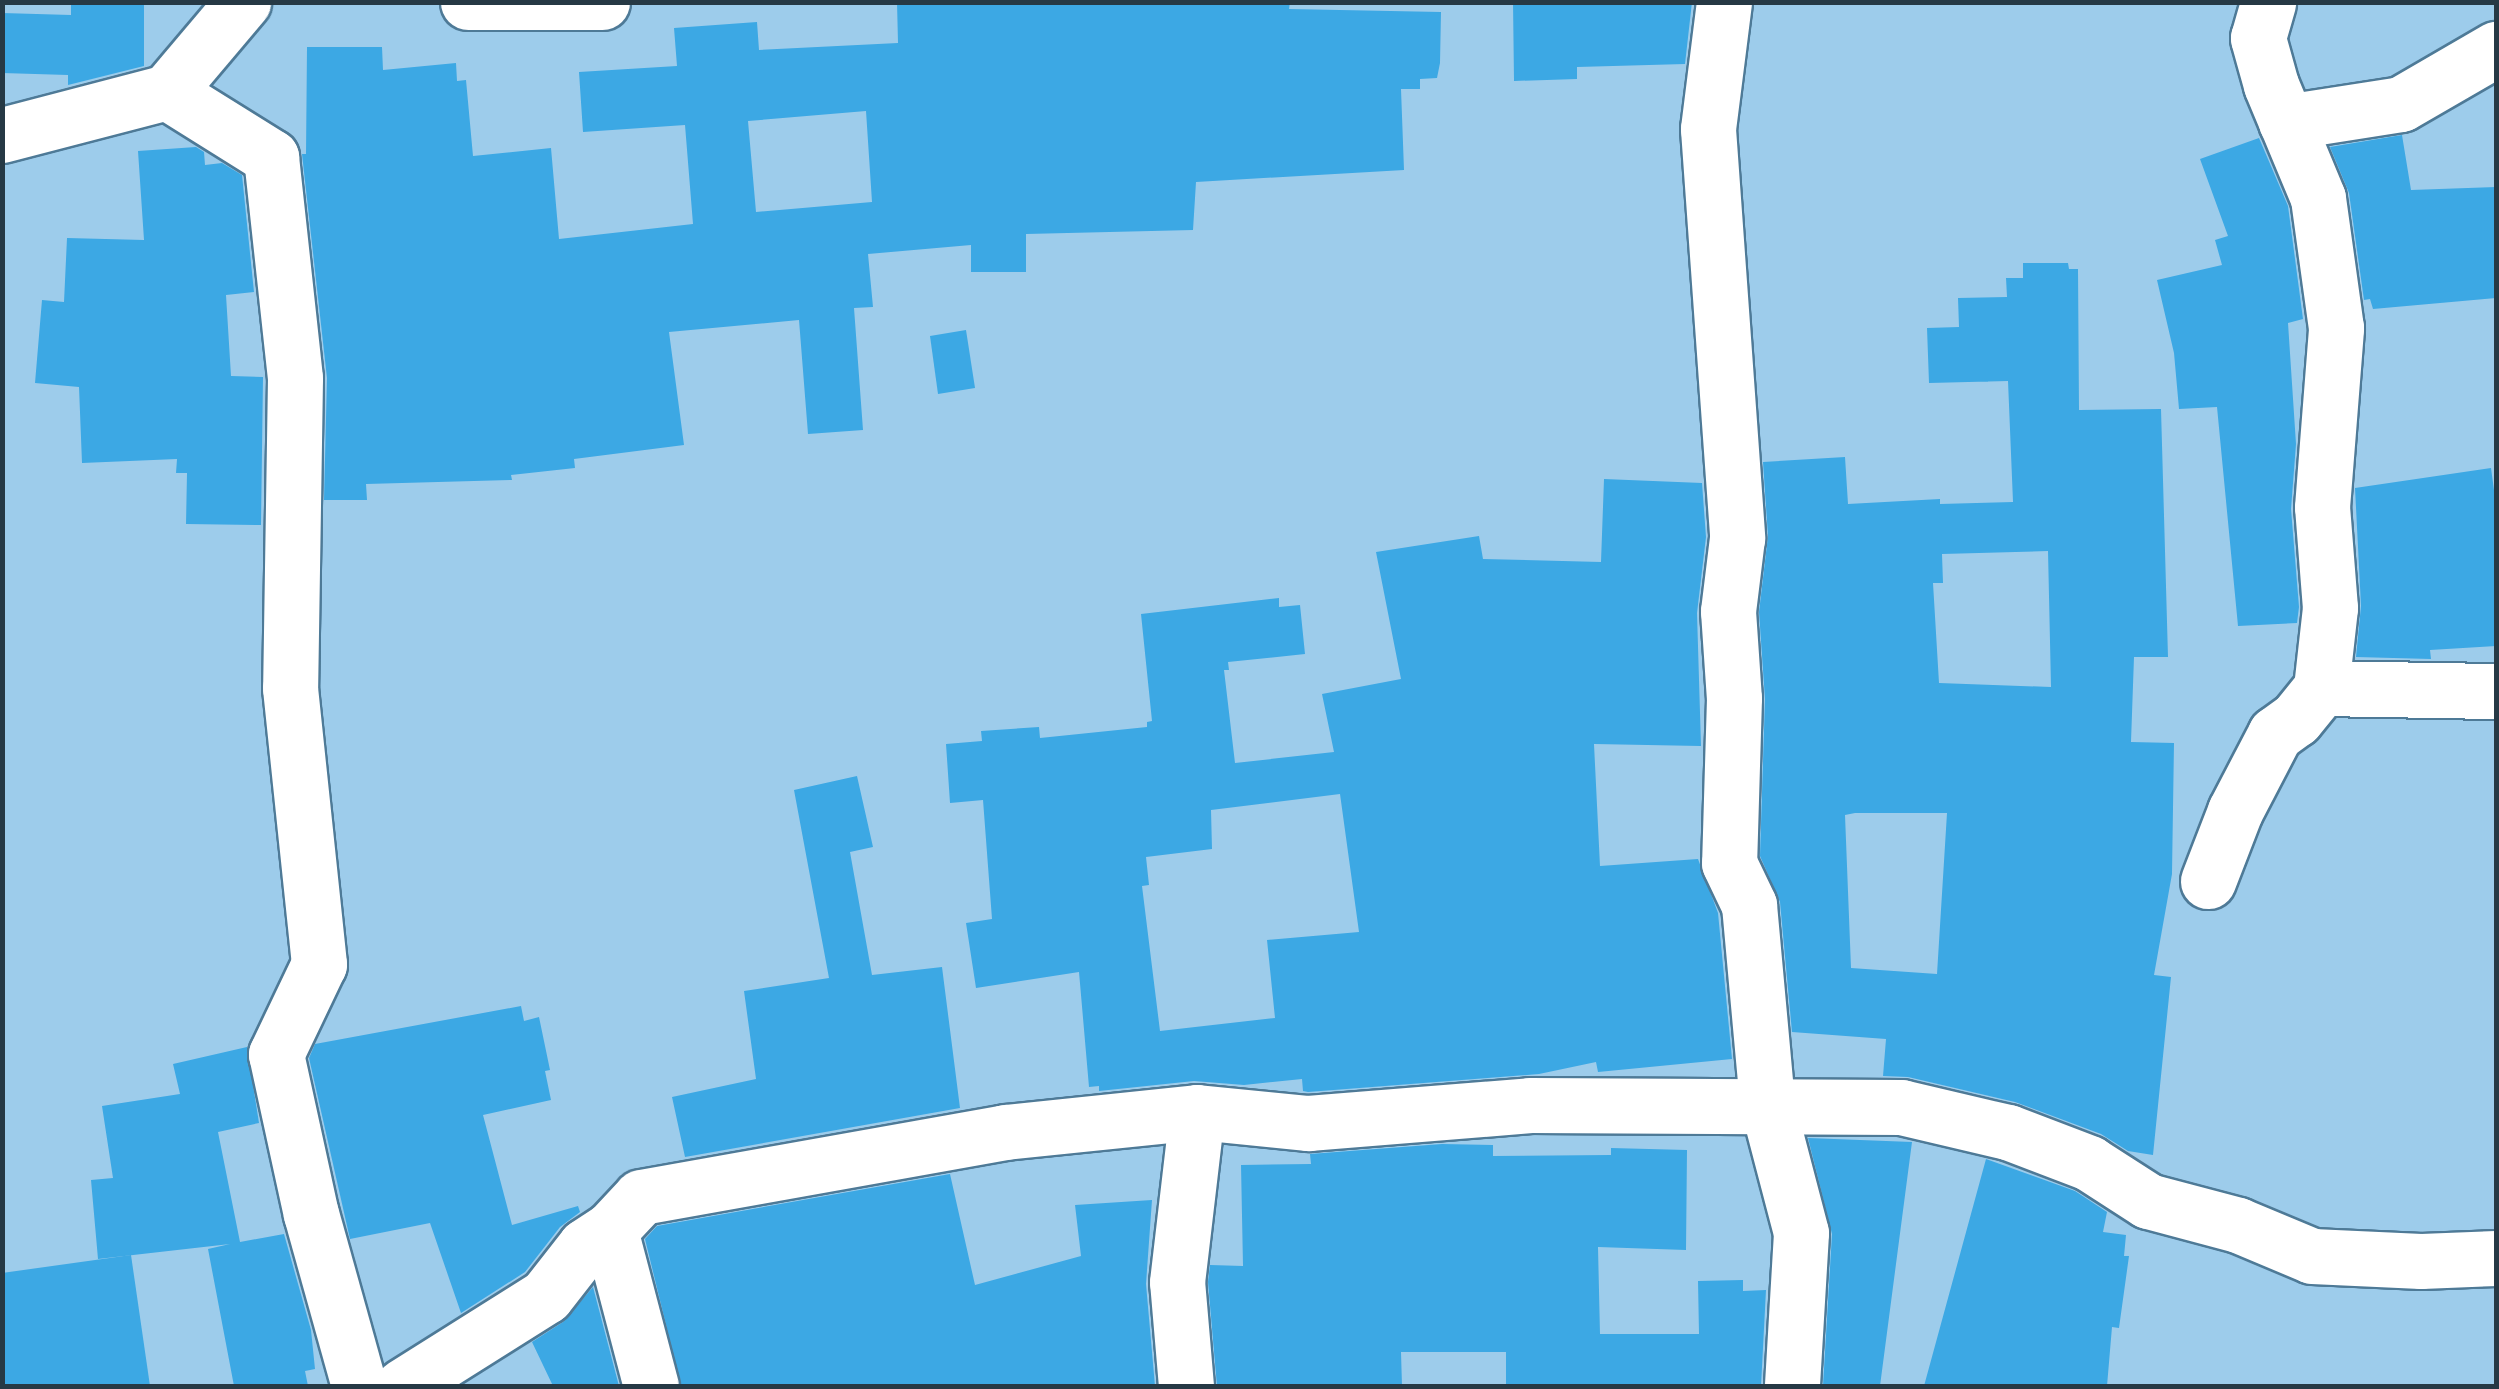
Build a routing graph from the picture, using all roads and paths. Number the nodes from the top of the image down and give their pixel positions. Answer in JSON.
{"nodes":[{"id":1,"x":243,"y":2,"type":"edge"},
{"id":2,"x":468,"y":2,"type":"edge"},
{"id":3,"x":602,"y":2,"type":"edge"},
{"id":4,"x":1724,"y":2,"type":"edge"},
{"id":5,"x":2268,"y":2,"type":"edge"},
{"id":6,"x":2496,"y":49,"type":"edge"},
{"id":7,"x":167,"y":92,"type":"junction"},
{"id":8,"x":2286,"y":122,"type":"junction"},
{"id":9,"x":2,"y":135,"type":"edge"},
{"id":10,"x":2321,"y":688,"type":"junction"},
{"id":11,"x":2496,"y":691,"type":"edge"},
{"id":12,"x":2208,"y":881,"type":"dead end"},
{"id":13,"x":1767,"y":1103,"type":"junction"},
{"id":14,"x":1198,"y":1112,"type":"junction"},
{"id":15,"x":610,"y":1230,"type":"junction"},
{"id":16,"x":2496,"y":1258,"type":"edge"},
{"id":17,"x":358,"y":1386,"type":"edge"},
{"id":18,"x":403,"y":1386,"type":"edge"},
{"id":19,"x":651,"y":1386,"type":"edge"},
{"id":20,"x":1186,"y":1386,"type":"edge"},
{"id":21,"x":1792,"y":1386,"type":"edge"}],
"edges":[{"from":1,"to":7,"type":"street"},
{"from":2,"to":3,"type":"street"},
{"from":4,"to":13,"type":"street"},
{"from":5,"to":8,"type":"street"},
{"from":6,"to":8,"type":"street"},
{"from":7,"to":9,"type":"street"},
{"from":7,"to":17,"type":"street"},
{"from":8,"to":10,"type":"street"},
{"from":10,"to":11,"type":"street"},
{"from":10,"to":12,"type":"street"},
{"from":13,"to":14,"type":"street"},
{"from":13,"to":16,"type":"street"},
{"from":13,"to":21,"type":"street"},
{"from":14,"to":15,"type":"street"},
{"from":14,"to":20,"type":"street"},
{"from":15,"to":18,"type":"street"},
{"from":15,"to":19,"type":"street"}]}
